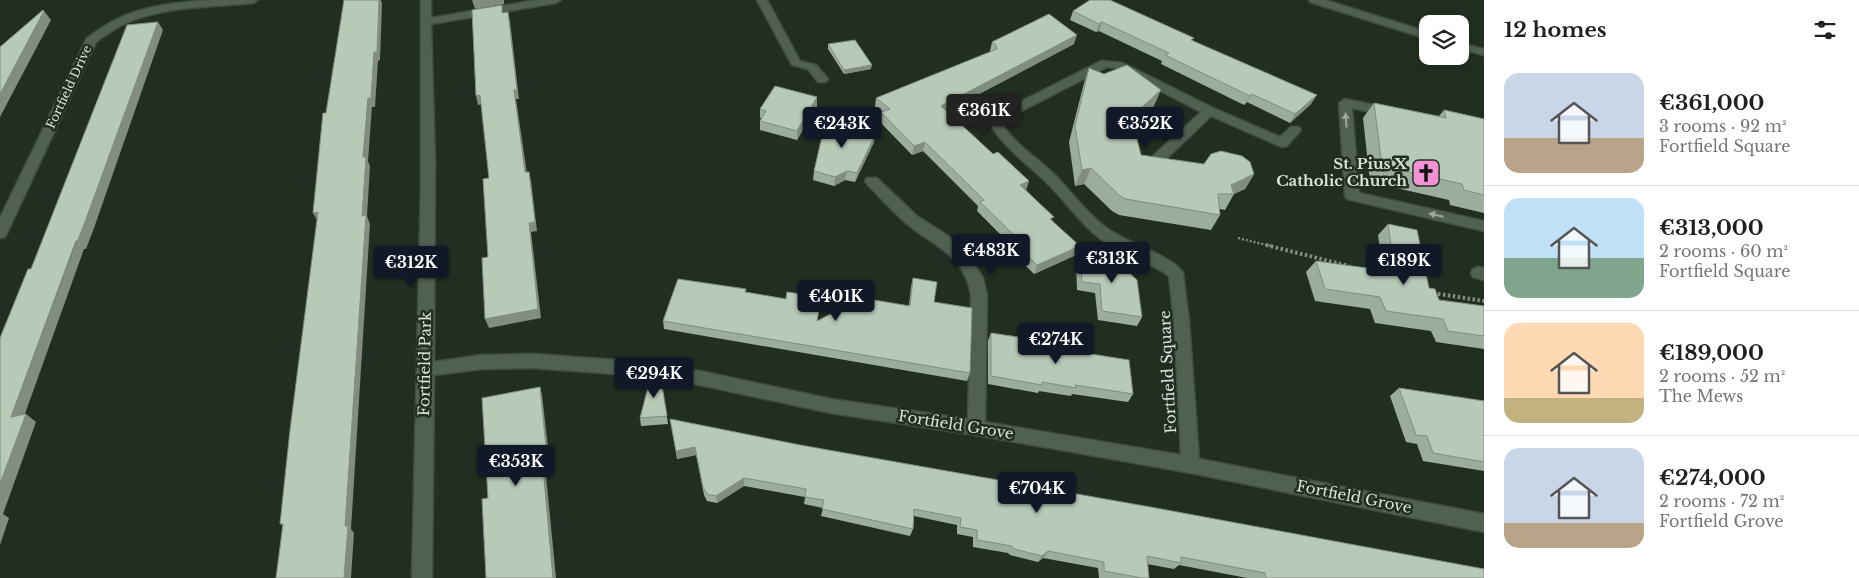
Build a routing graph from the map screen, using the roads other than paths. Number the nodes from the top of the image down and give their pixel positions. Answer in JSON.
{"nodes":[{"id":1,"x":253,"y":0,"type":"edge"},
{"id":2,"x":426,"y":0,"type":"edge"},
{"id":3,"x":556,"y":0,"type":"edge"},
{"id":4,"x":762,"y":0,"type":"edge"},
{"id":5,"x":1320,"y":1,"type":"edge"},
{"id":6,"x":425,"y":22,"type":"junction"},
{"id":7,"x":1419,"y":33,"type":"edge"},
{"id":8,"x":1469,"y":48,"type":"edge"},
{"id":9,"x":1484,"y":52,"type":"edge"},
{"id":10,"x":822,"y":79,"type":"dead end"},
{"id":11,"x":1209,"y":111,"type":"junction"},
{"id":12,"x":1399,"y":114,"type":"edge"},
{"id":13,"x":1295,"y":130,"type":"dead end"},
{"id":14,"x":1159,"y":158,"type":"edge"},
{"id":15,"x":872,"y":181,"type":"dead end"},
{"id":16,"x":1484,"y":226,"type":"edge"},
{"id":17,"x":0,"y":233,"type":"edge"},
{"id":18,"x":425,"y":370,"type":"junction"},
{"id":19,"x":976,"y":428,"type":"junction"},
{"id":20,"x":1191,"y":465,"type":"junction"},
{"id":21,"x":1484,"y":522,"type":"edge"},
{"id":22,"x":422,"y":578,"type":"edge"}],
"edges":[{"from":1,"to":17,"type":"street","name":"Fortfield Drive"},
{"from":2,"to":6,"type":"street","name":"Fortfield Park"},
{"from":3,"to":6,"type":"street"},
{"from":4,"to":10,"type":"street"},
{"from":5,"to":7,"type":"street"},
{"from":6,"to":18,"type":"street","name":"Fortfield Park"},
{"from":8,"to":9,"type":"street"},
{"from":11,"to":13,"type":"street","name":"Fortfield Square"},
{"from":11,"to":14,"type":"street"},
{"from":11,"to":20,"type":"street","name":"Fortfield Square"},
{"from":16,"to":12,"type":"street","one_way":true},
{"from":15,"to":19,"type":"street"},
{"from":18,"to":19,"type":"street","name":"Fortfield Grove"},
{"from":18,"to":22,"type":"street","name":"Fortfield Park"},
{"from":19,"to":20,"type":"street","name":"Fortfield Grove"},
{"from":20,"to":21,"type":"street","name":"Fortfield Grove"}]}
